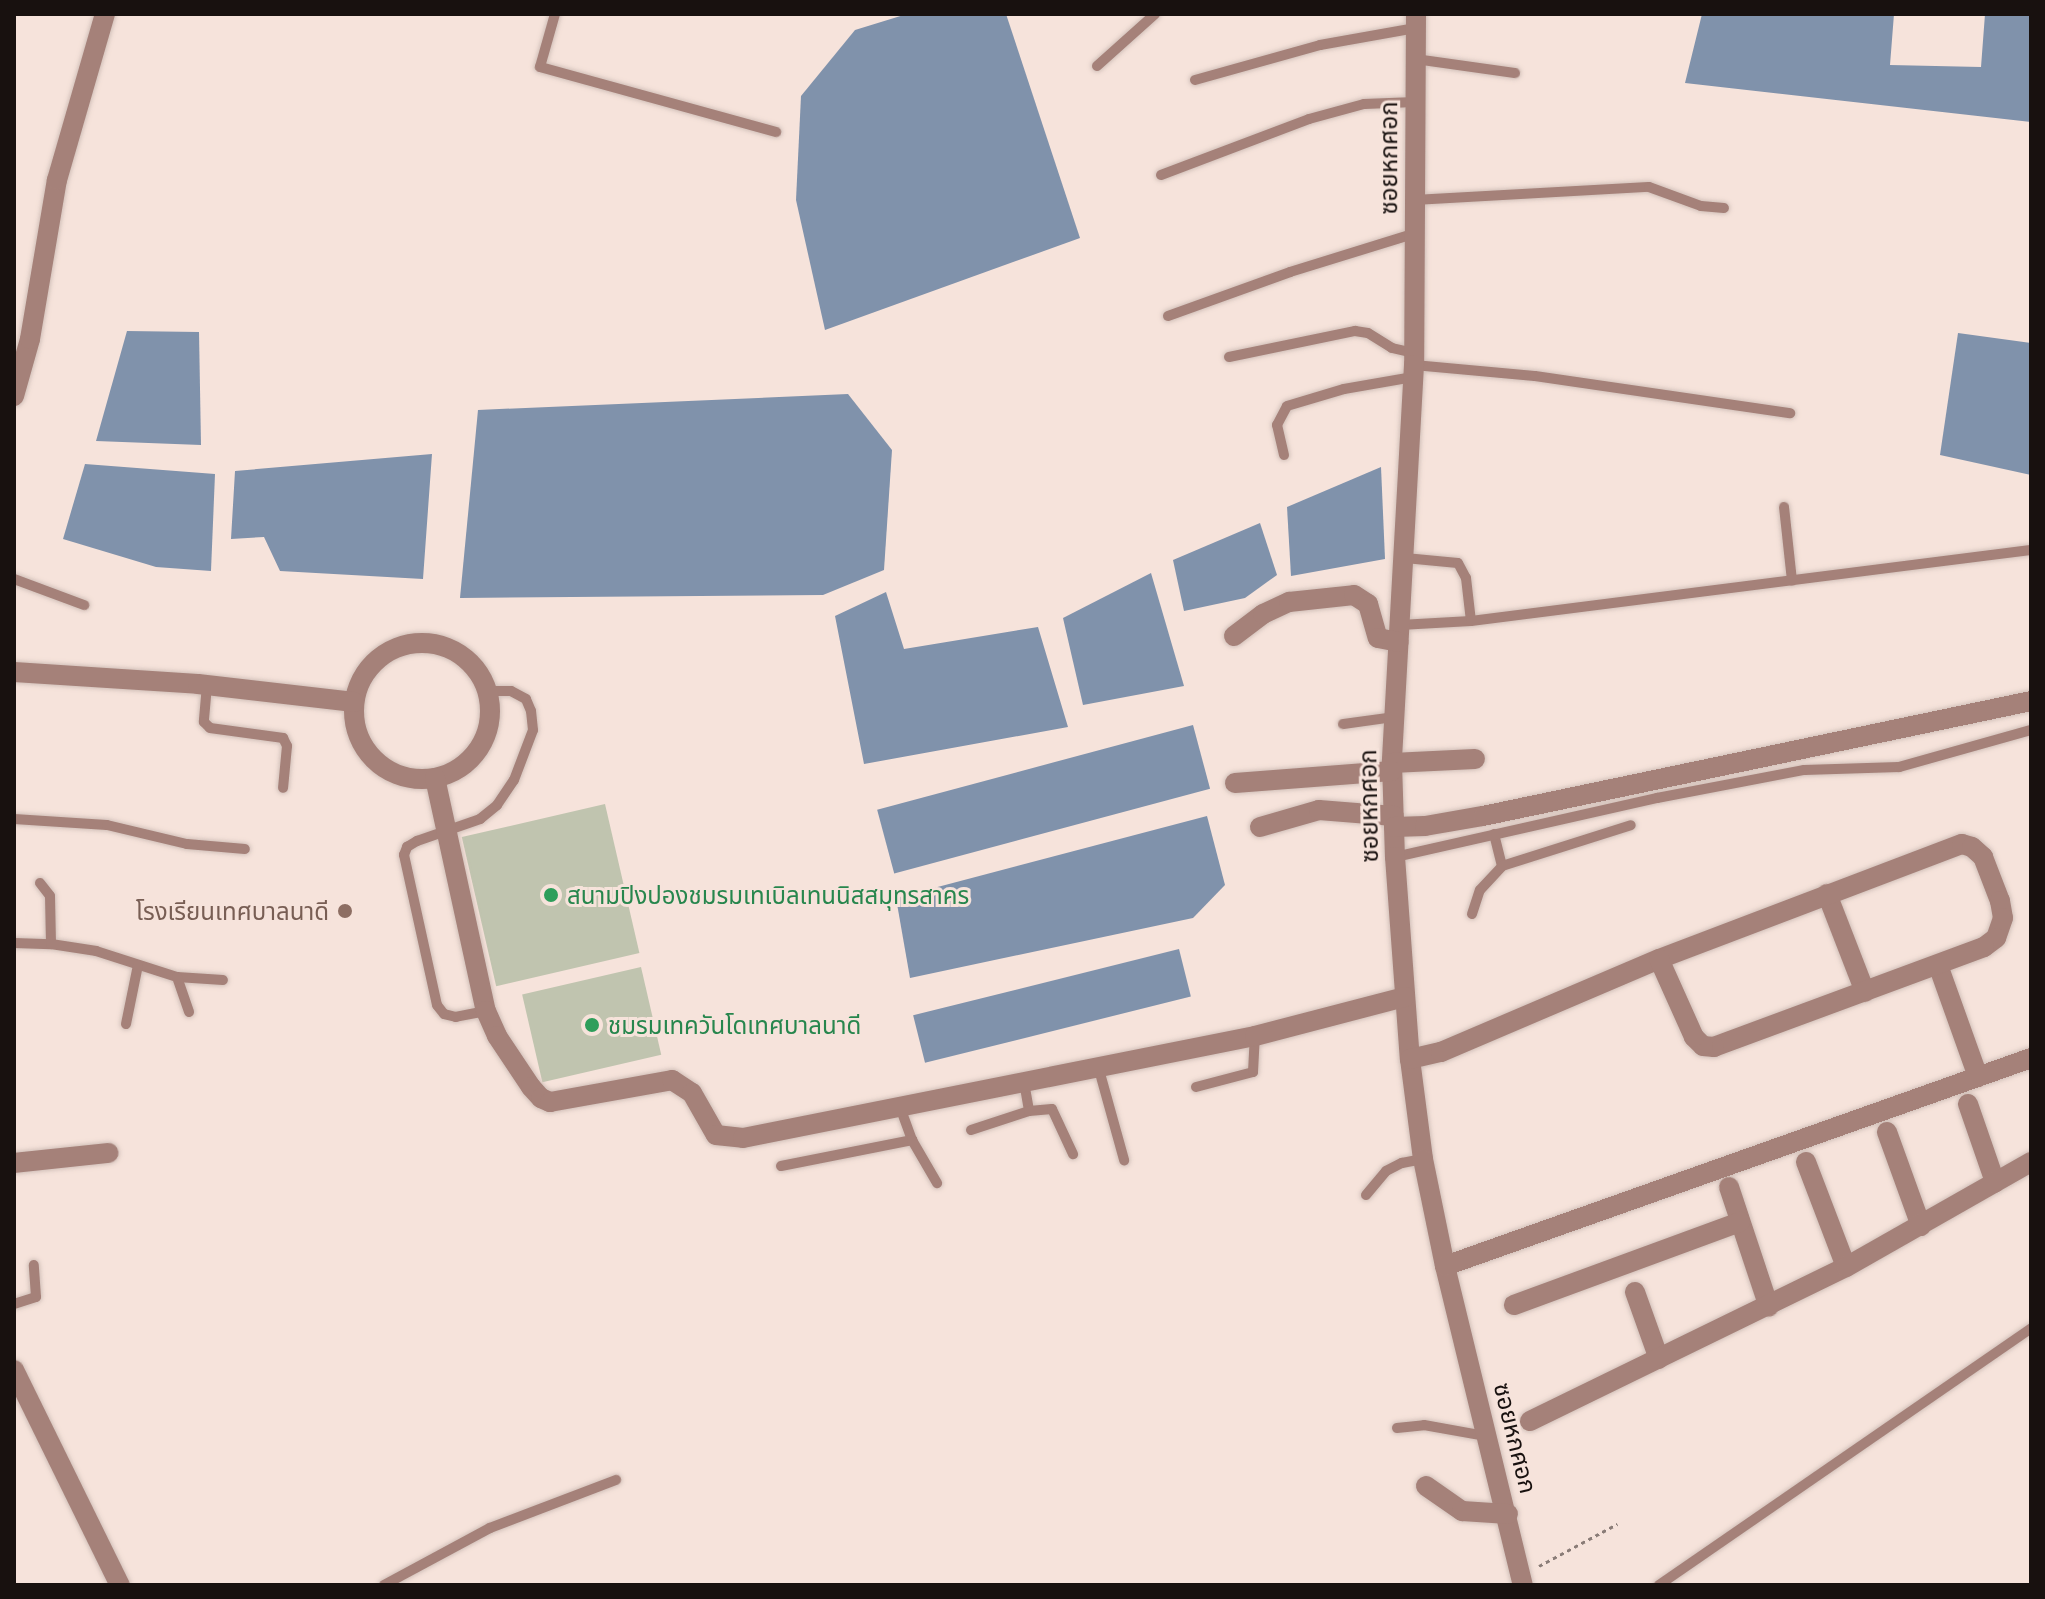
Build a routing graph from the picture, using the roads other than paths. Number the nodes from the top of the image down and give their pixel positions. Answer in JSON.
{"nodes":[{"id":1,"x":105,"y":14,"type":"edge"},
{"id":2,"x":555,"y":14,"type":"edge"},
{"id":3,"x":1155,"y":14,"type":"edge"},
{"id":4,"x":1416,"y":21,"type":"edge"},
{"id":5,"x":1415,"y":59,"type":"junction"},
{"id":6,"x":1097,"y":66,"type":"dead end"},
{"id":7,"x":1515,"y":73,"type":"dead end"},
{"id":8,"x":1195,"y":80,"type":"dead end"},
{"id":9,"x":1415,"y":102,"type":"junction"},
{"id":10,"x":776,"y":132,"type":"dead end"},
{"id":11,"x":1161,"y":175,"type":"dead end"},
{"id":12,"x":1414,"y":200,"type":"junction"},
{"id":13,"x":1724,"y":208,"type":"dead end"},
{"id":14,"x":1413,"y":234,"type":"junction"},
{"id":15,"x":1168,"y":316,"type":"dead end"},
{"id":16,"x":22,"y":336,"type":"edge"},
{"id":17,"x":1229,"y":357,"type":"dead end"},
{"id":18,"x":1416,"y":365,"type":"junction"},
{"id":19,"x":14,"y":396,"type":"edge"},
{"id":20,"x":1790,"y":413,"type":"dead end"},
{"id":21,"x":1284,"y":455,"type":"dead end"},
{"id":22,"x":1784,"y":507,"type":"dead end"},
{"id":23,"x":2031,"y":550,"type":"edge"},
{"id":24,"x":1411,"y":558,"type":"junction"},
{"id":25,"x":14,"y":579,"type":"edge"},
{"id":26,"x":1792,"y":581,"type":"junction"},
{"id":27,"x":84,"y":605,"type":"dead end"},
{"id":28,"x":1471,"y":621,"type":"junction"},
{"id":29,"x":1404,"y":630,"type":"junction"},
{"id":30,"x":1234,"y":636,"type":"dead end"},
{"id":31,"x":14,"y":672,"type":"edge"},
{"id":32,"x":207,"y":685,"type":"junction"},
{"id":33,"x":487,"y":691,"type":"junction"},
{"id":34,"x":2031,"y":701,"type":"edge"},
{"id":35,"x":354,"y":702,"type":"junction"},
{"id":36,"x":1394,"y":717,"type":"junction"},
{"id":37,"x":1343,"y":724,"type":"dead end"},
{"id":38,"x":2031,"y":730,"type":"edge"},
{"id":39,"x":1475,"y":759,"type":"dead end"},
{"id":40,"x":1396,"y":766,"type":"junction"},
{"id":41,"x":435,"y":778,"type":"junction"},
{"id":42,"x":1235,"y":783,"type":"dead end"},
{"id":43,"x":283,"y":788,"type":"dead end"},
{"id":44,"x":14,"y":819,"type":"edge"},
{"id":45,"x":1405,"y":824,"type":"junction"},
{"id":46,"x":1631,"y":825,"type":"dead end"},
{"id":47,"x":1260,"y":827,"type":"dead end"},
{"id":48,"x":445,"y":832,"type":"junction"},
{"id":49,"x":1494,"y":834,"type":"junction"},
{"id":50,"x":245,"y":849,"type":"dead end"},
{"id":51,"x":1401,"y":856,"type":"junction"},
{"id":52,"x":1502,"y":866,"type":"junction"},
{"id":53,"x":40,"y":883,"type":"dead end"},
{"id":54,"x":1827,"y":894,"type":"junction"},
{"id":55,"x":1472,"y":914,"type":"dead end"},
{"id":56,"x":14,"y":943,"type":"edge"},
{"id":57,"x":51,"y":944,"type":"junction"},
{"id":58,"x":1659,"y":959,"type":"junction"},
{"id":59,"x":138,"y":965,"type":"junction"},
{"id":60,"x":1938,"y":965,"type":"junction"},
{"id":61,"x":177,"y":977,"type":"junction"},
{"id":62,"x":223,"y":980,"type":"dead end"},
{"id":63,"x":1865,"y":992,"type":"junction"},
{"id":64,"x":1405,"y":997,"type":"junction"},
{"id":65,"x":486,"y":1011,"type":"junction"},
{"id":66,"x":189,"y":1012,"type":"dead end"},
{"id":67,"x":126,"y":1024,"type":"dead end"},
{"id":68,"x":1255,"y":1036,"type":"junction"},
{"id":69,"x":1425,"y":1055,"type":"junction"},
{"id":70,"x":2031,"y":1058,"type":"edge"},
{"id":71,"x":1098,"y":1066,"type":"junction"},
{"id":72,"x":1978,"y":1077,"type":"junction"},
{"id":73,"x":1024,"y":1080,"type":"junction"},
{"id":74,"x":1196,"y":1087,"type":"dead end"},
{"id":75,"x":1968,"y":1104,"type":"dead end"},
{"id":76,"x":900,"y":1107,"type":"junction"},
{"id":77,"x":1029,"y":1111,"type":"junction"},
{"id":78,"x":971,"y":1130,"type":"dead end"},
{"id":79,"x":1887,"y":1132,"type":"dead end"},
{"id":80,"x":912,"y":1140,"type":"junction"},
{"id":81,"x":108,"y":1153,"type":"dead end"},
{"id":82,"x":1073,"y":1154,"type":"dead end"},
{"id":83,"x":1423,"y":1159,"type":"junction"},
{"id":84,"x":1124,"y":1160,"type":"dead end"},
{"id":85,"x":1806,"y":1162,"type":"dead end"},
{"id":86,"x":2031,"y":1162,"type":"edge"},
{"id":87,"x":14,"y":1163,"type":"edge"},
{"id":88,"x":781,"y":1166,"type":"dead end"},
{"id":89,"x":1995,"y":1182,"type":"junction"},
{"id":90,"x":937,"y":1183,"type":"dead end"},
{"id":91,"x":1729,"y":1187,"type":"dead end"},
{"id":92,"x":1366,"y":1195,"type":"dead end"},
{"id":93,"x":1740,"y":1222,"type":"junction"},
{"id":94,"x":1921,"y":1226,"type":"junction"},
{"id":95,"x":1460,"y":1261,"type":"junction"},
{"id":96,"x":34,"y":1265,"type":"dead end"},
{"id":97,"x":1846,"y":1267,"type":"junction"},
{"id":98,"x":1635,"y":1292,"type":"dead end"},
{"id":99,"x":14,"y":1304,"type":"edge"},
{"id":100,"x":1514,"y":1305,"type":"dead end"},
{"id":101,"x":1769,"y":1307,"type":"junction"},
{"id":102,"x":2031,"y":1328,"type":"edge"},
{"id":103,"x":1659,"y":1359,"type":"junction"},
{"id":104,"x":14,"y":1370,"type":"edge"},
{"id":105,"x":1530,"y":1421,"type":"dead end"},
{"id":106,"x":1397,"y":1428,"type":"dead end"},
{"id":107,"x":1489,"y":1436,"type":"junction"},
{"id":108,"x":616,"y":1480,"type":"dead end"},
{"id":109,"x":1426,"y":1486,"type":"dead end"},
{"id":110,"x":1508,"y":1514,"type":"junction"},
{"id":111,"x":1522,"y":1579,"type":"edge"},
{"id":112,"x":114,"y":1582,"type":"edge"},
{"id":113,"x":384,"y":1585,"type":"edge"},
{"id":114,"x":1659,"y":1585,"type":"edge"}],
"edges":[{"from":1,"to":16,"type":"street"},
{"from":2,"to":10,"type":"lane"},
{"from":3,"to":6,"type":"lane"},
{"from":4,"to":5,"type":"street","name":"ซอยหกศอก"},
{"from":4,"to":8,"type":"lane"},
{"from":5,"to":7,"type":"lane"},
{"from":5,"to":9,"type":"street","name":"ซอยหกศอก"},
{"from":9,"to":11,"type":"lane"},
{"from":9,"to":12,"type":"street","name":"ซอยหกศอก"},
{"from":12,"to":13,"type":"lane"},
{"from":12,"to":14,"type":"street","name":"ซอยหกศอก"},
{"from":14,"to":15,"type":"lane"},
{"from":14,"to":18,"type":"street","name":"ซอยหกศอก"},
{"from":16,"to":19,"type":"street"},
{"from":17,"to":18,"type":"lane"},
{"from":18,"to":20,"type":"lane"},
{"from":18,"to":21,"type":"lane"},
{"from":18,"to":24,"type":"street","name":"ซอยหกศอก"},
{"from":22,"to":26,"type":"lane"},
{"from":23,"to":26,"type":"lane"},
{"from":24,"to":28,"type":"lane"},
{"from":24,"to":29,"type":"street","name":"ซอยหกศอก"},
{"from":25,"to":27,"type":"lane"},
{"from":26,"to":28,"type":"lane"},
{"from":28,"to":29,"type":"lane"},
{"from":29,"to":30,"type":"street"},
{"from":29,"to":36,"type":"street","name":"ซอยหกศอก"},
{"from":31,"to":32,"type":"street"},
{"from":32,"to":35,"type":"street"},
{"from":32,"to":43,"type":"lane"},
{"from":33,"to":35,"type":"street"},
{"from":33,"to":41,"type":"street"},
{"from":33,"to":48,"type":"lane"},
{"from":34,"to":45,"type":"street"},
{"from":35,"to":41,"type":"street"},
{"from":36,"to":37,"type":"lane"},
{"from":36,"to":40,"type":"street","name":"ซอยหกศอก"},
{"from":38,"to":49,"type":"lane"},
{"from":39,"to":40,"type":"street"},
{"from":40,"to":42,"type":"street"},
{"from":40,"to":45,"type":"street","name":"ซอยหกศอก"},
{"from":41,"to":48,"type":"street"},
{"from":44,"to":50,"type":"lane"},
{"from":45,"to":47,"type":"street"},
{"from":45,"to":51,"type":"street","name":"ซอยหกศอก"},
{"from":46,"to":52,"type":"lane"},
{"from":48,"to":65,"type":"street"},
{"from":48,"to":65,"type":"lane"},
{"from":49,"to":51,"type":"lane"},
{"from":49,"to":52,"type":"lane"},
{"from":51,"to":64,"type":"street","name":"ซอยหกศอก"},
{"from":52,"to":55,"type":"lane"},
{"from":53,"to":57,"type":"lane"},
{"from":54,"to":58,"type":"street"},
{"from":54,"to":60,"type":"street"},
{"from":54,"to":63,"type":"street"},
{"from":56,"to":57,"type":"lane"},
{"from":57,"to":59,"type":"lane"},
{"from":58,"to":63,"type":"street"},
{"from":58,"to":69,"type":"street"},
{"from":59,"to":61,"type":"lane"},
{"from":59,"to":67,"type":"lane"},
{"from":60,"to":63,"type":"street"},
{"from":60,"to":72,"type":"street"},
{"from":61,"to":62,"type":"lane"},
{"from":61,"to":66,"type":"lane"},
{"from":64,"to":68,"type":"street"},
{"from":64,"to":69,"type":"street","name":"ซอยหกศอก"},
{"from":65,"to":76,"type":"street"},
{"from":68,"to":71,"type":"street"},
{"from":68,"to":74,"type":"lane"},
{"from":69,"to":83,"type":"street","name":"ซอยหกศอก"},
{"from":70,"to":72,"type":"street"},
{"from":71,"to":73,"type":"street"},
{"from":71,"to":84,"type":"lane"},
{"from":72,"to":95,"type":"street"},
{"from":73,"to":76,"type":"street"},
{"from":73,"to":77,"type":"lane"},
{"from":75,"to":89,"type":"street"},
{"from":76,"to":80,"type":"lane"},
{"from":77,"to":78,"type":"lane"},
{"from":77,"to":82,"type":"lane"},
{"from":79,"to":94,"type":"street"},
{"from":80,"to":88,"type":"lane"},
{"from":80,"to":90,"type":"lane"},
{"from":81,"to":87,"type":"street"},
{"from":83,"to":92,"type":"lane"},
{"from":83,"to":95,"type":"street","name":"ซอยหกศอก"},
{"from":85,"to":97,"type":"street"},
{"from":86,"to":89,"type":"street"},
{"from":89,"to":94,"type":"street"},
{"from":91,"to":93,"type":"street"},
{"from":93,"to":100,"type":"street"},
{"from":93,"to":101,"type":"street"},
{"from":94,"to":97,"type":"street"},
{"from":95,"to":107,"type":"street","name":"ซอยหกศอก"},
{"from":96,"to":99,"type":"lane"},
{"from":97,"to":101,"type":"street"},
{"from":98,"to":103,"type":"street"},
{"from":101,"to":103,"type":"street"},
{"from":102,"to":114,"type":"lane"},
{"from":103,"to":105,"type":"street"},
{"from":104,"to":112,"type":"street"},
{"from":106,"to":107,"type":"lane"},
{"from":107,"to":110,"type":"street","name":"ซอยหกศอก"},
{"from":108,"to":113,"type":"lane"},
{"from":109,"to":110,"type":"street"},
{"from":110,"to":111,"type":"street","name":"ซอยหกศอก"}]}
